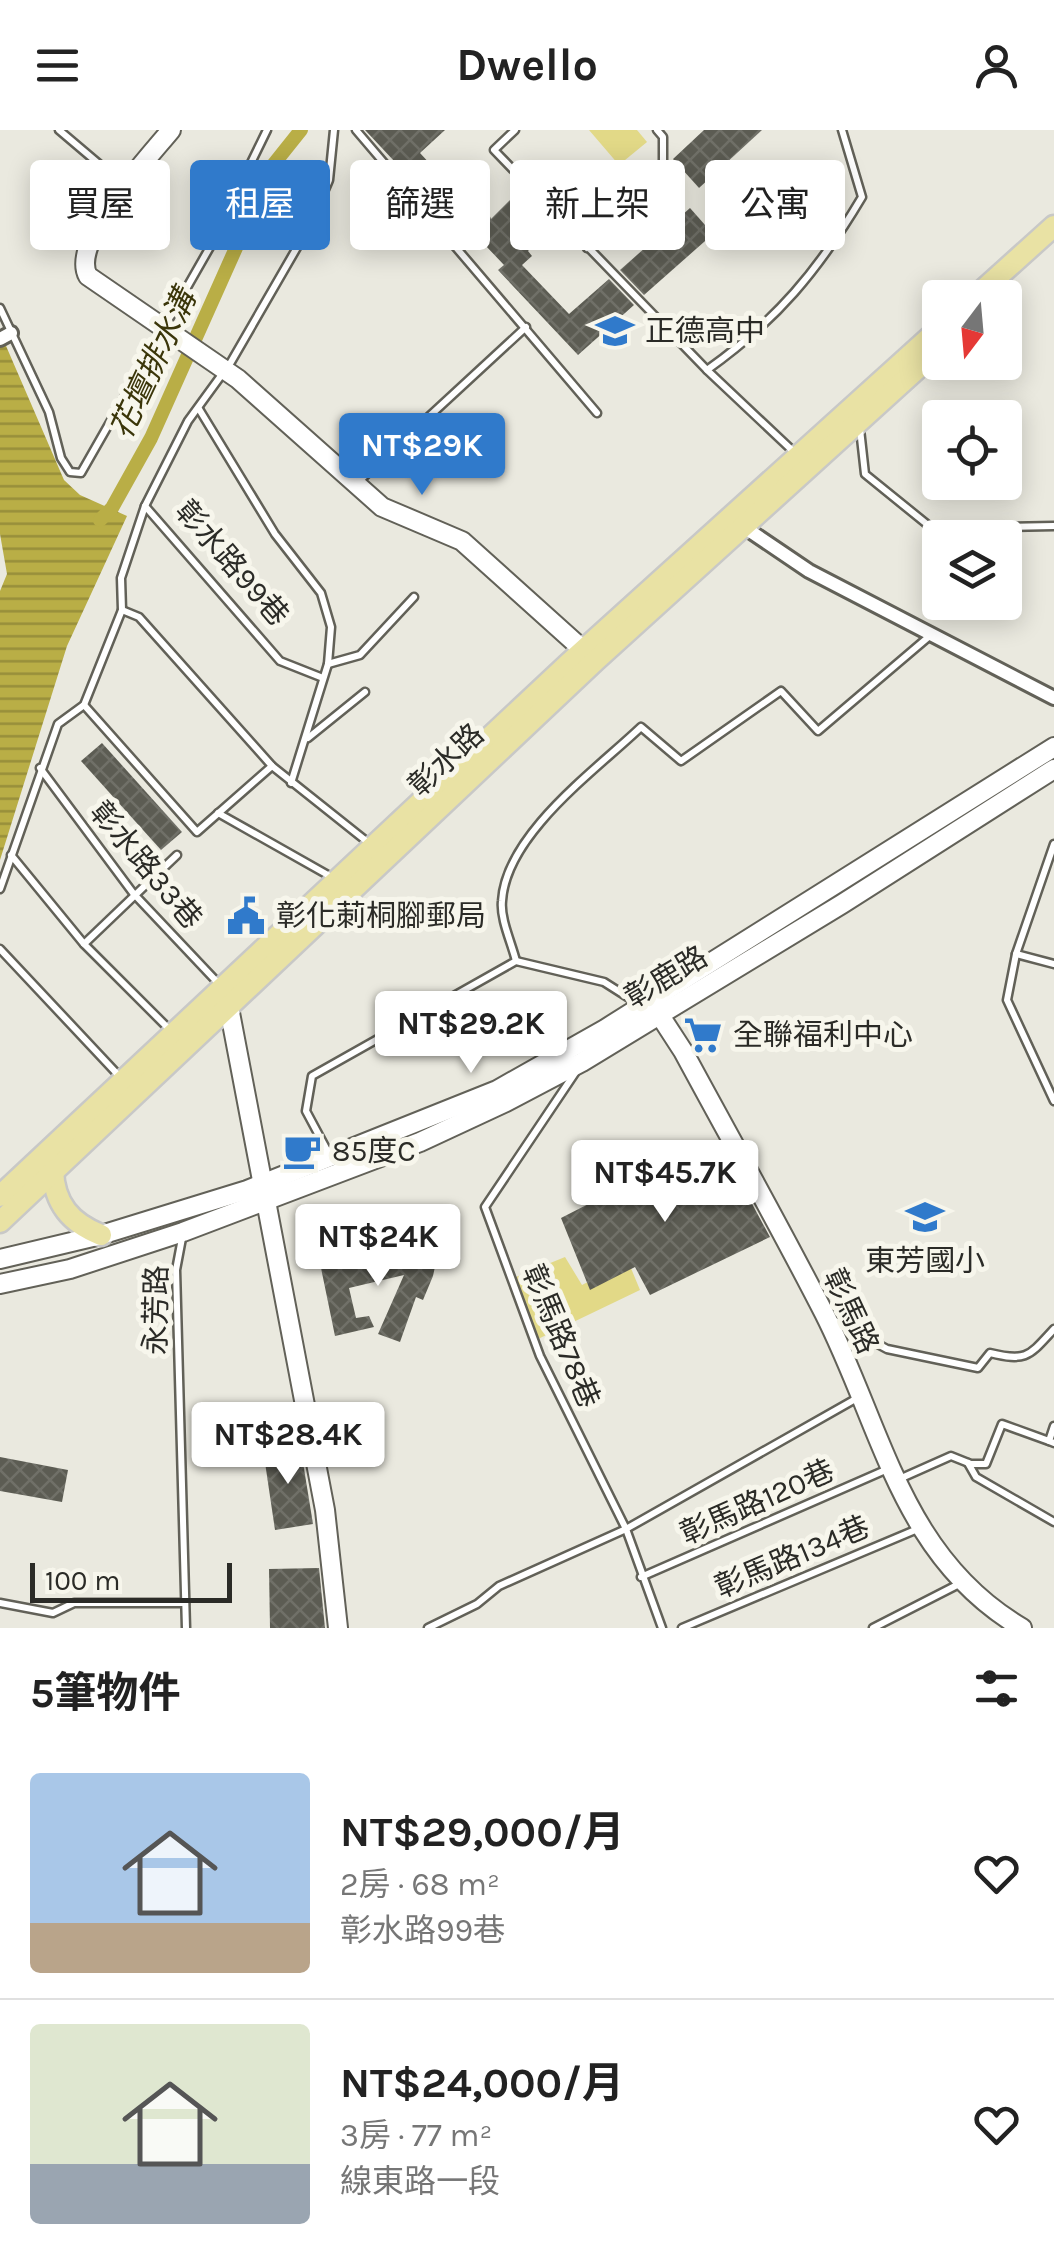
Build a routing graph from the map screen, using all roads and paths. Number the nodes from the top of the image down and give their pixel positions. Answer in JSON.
{"nodes":[{"id":1,"x":59,"y":130,"type":"edge"},
{"id":2,"x":171,"y":130,"type":"edge"},
{"id":3,"x":267,"y":130,"type":"edge"},
{"id":4,"x":334,"y":130,"type":"edge"},
{"id":5,"x":356,"y":130,"type":"edge"},
{"id":6,"x":515,"y":130,"type":"edge"},
{"id":7,"x":656,"y":130,"type":"edge"},
{"id":8,"x":842,"y":130,"type":"edge"},
{"id":9,"x":95,"y":160,"type":"edge"},
{"id":10,"x":147,"y":160,"type":"edge"},
{"id":11,"x":664,"y":160,"type":"edge"},
{"id":12,"x":510,"y":167,"type":"edge"},
{"id":13,"x":1054,"y":226,"type":"edge"},
{"id":14,"x":1054,"y":244,"type":"edge"},
{"id":15,"x":88,"y":250,"type":"edge"},
{"id":16,"x":589,"y":250,"type":"edge"},
{"id":17,"x":994,"y":280,"type":"edge"},
{"id":18,"x":1015,"y":280,"type":"edge"},
{"id":19,"x":0,"y":308,"type":"edge"},
{"id":20,"x":526,"y":327,"type":"junction"},
{"id":21,"x":164,"y":328,"type":"junction"},
{"id":22,"x":5,"y":336,"type":"edge"},
{"id":23,"x":922,"y":345,"type":"edge"},
{"id":24,"x":922,"y":364,"type":"edge"},
{"id":25,"x":222,"y":368,"type":"junction"},
{"id":26,"x":707,"y":370,"type":"junction"},
{"id":27,"x":199,"y":409,"type":"junction"},
{"id":28,"x":597,"y":413,"type":"dead end"},
{"id":29,"x":859,"y":422,"type":"junction"},
{"id":30,"x":804,"y":460,"type":"junction"},
{"id":31,"x":356,"y":484,"type":"junction"},
{"id":32,"x":145,"y":506,"type":"junction"},
{"id":33,"x":922,"y":520,"type":"edge"},
{"id":34,"x":738,"y":521,"type":"junction"},
{"id":35,"x":1054,"y":526,"type":"edge"},
{"id":36,"x":1022,"y":527,"type":"edge"},
{"id":37,"x":414,"y":597,"type":"dead end"},
{"id":38,"x":122,"y":610,"type":"junction"},
{"id":39,"x":932,"y":634,"type":"junction"},
{"id":40,"x":590,"y":655,"type":"junction"},
{"id":41,"x":328,"y":664,"type":"junction"},
{"id":42,"x":323,"y":678,"type":"junction"},
{"id":43,"x":365,"y":692,"type":"dead end"},
{"id":44,"x":1054,"y":698,"type":"edge"},
{"id":45,"x":84,"y":705,"type":"junction"},
{"id":46,"x":307,"y":739,"type":"junction"},
{"id":47,"x":1054,"y":747,"type":"edge"},
{"id":48,"x":272,"y":766,"type":"junction"},
{"id":49,"x":40,"y":768,"type":"junction"},
{"id":50,"x":1054,"y":769,"type":"edge"},
{"id":51,"x":292,"y":783,"type":"junction"},
{"id":52,"x":218,"y":813,"type":"junction"},
{"id":53,"x":914,"y":835,"type":"junction"},
{"id":54,"x":1054,"y":844,"type":"edge"},
{"id":55,"x":379,"y":851,"type":"junction"},
{"id":56,"x":926,"y":852,"type":"junction"},
{"id":57,"x":11,"y":854,"type":"junction"},
{"id":58,"x":177,"y":855,"type":"dead end"},
{"id":59,"x":336,"y":880,"type":"junction"},
{"id":60,"x":831,"y":887,"type":"junction"},
{"id":61,"x":0,"y":889,"type":"edge"},
{"id":62,"x":134,"y":893,"type":"junction"},
{"id":63,"x":842,"y":904,"type":"junction"},
{"id":64,"x":84,"y":944,"type":"junction"},
{"id":65,"x":0,"y":949,"type":"edge"},
{"id":66,"x":1016,"y":954,"type":"junction"},
{"id":67,"x":516,"y":961,"type":"junction"},
{"id":68,"x":1054,"y":964,"type":"edge"},
{"id":69,"x":227,"y":997,"type":"junction"},
{"id":70,"x":650,"y":1010,"type":"junction"},
{"id":71,"x":173,"y":1033,"type":"junction"},
{"id":72,"x":582,"y":1062,"type":"junction"},
{"id":73,"x":124,"y":1081,"type":"junction"},
{"id":74,"x":1054,"y":1100,"type":"edge"},
{"id":75,"x":331,"y":1157,"type":"junction"},
{"id":76,"x":53,"y":1170,"type":"junction"},
{"id":77,"x":263,"y":1191,"type":"junction"},
{"id":78,"x":0,"y":1196,"type":"edge"},
{"id":79,"x":0,"y":1222,"type":"edge"},
{"id":80,"x":183,"y":1232,"type":"junction"},
{"id":81,"x":102,"y":1235,"type":"junction"},
{"id":82,"x":0,"y":1258,"type":"edge"},
{"id":83,"x":0,"y":1284,"type":"edge"},
{"id":84,"x":826,"y":1317,"type":"junction"},
{"id":85,"x":1054,"y":1329,"type":"edge"},
{"id":86,"x":860,"y":1396,"type":"junction"},
{"id":87,"x":1054,"y":1426,"type":"edge"},
{"id":88,"x":1052,"y":1442,"type":"edge"},
{"id":89,"x":968,"y":1463,"type":"junction"},
{"id":90,"x":894,"y":1474,"type":"junction"},
{"id":91,"x":1054,"y":1522,"type":"edge"},
{"id":92,"x":920,"y":1528,"type":"junction"},
{"id":93,"x":626,"y":1530,"type":"junction"},
{"id":94,"x":641,"y":1577,"type":"junction"},
{"id":95,"x":962,"y":1583,"type":"junction"},
{"id":96,"x":0,"y":1603,"type":"edge"},
{"id":97,"x":185,"y":1603,"type":"junction"},
{"id":98,"x":1016,"y":1627,"type":"edge"},
{"id":99,"x":186,"y":1628,"type":"edge"},
{"id":100,"x":338,"y":1628,"type":"edge"},
{"id":101,"x":428,"y":1628,"type":"edge"},
{"id":102,"x":662,"y":1628,"type":"edge"},
{"id":103,"x":682,"y":1628,"type":"edge"},
{"id":104,"x":873,"y":1628,"type":"edge"}],
"edges":[{"from":1,"to":9,"type":"lane"},
{"from":2,"to":10,"type":"main road"},
{"from":3,"to":21,"type":"lane"},
{"from":4,"to":25,"type":"lane","name":"彰水路99巷"},
{"from":5,"to":20,"type":"lane"},
{"from":6,"to":12,"type":"lane"},
{"from":7,"to":11,"type":"lane"},
{"from":8,"to":26,"type":"lane"},
{"from":13,"to":17,"type":"main road"},
{"from":14,"to":18,"type":"main road"},
{"from":15,"to":21,"type":"main road"},
{"from":16,"to":26,"type":"lane"},
{"from":19,"to":22,"type":"lane"},
{"from":20,"to":28,"type":"lane"},
{"from":20,"to":31,"type":"lane"},
{"from":21,"to":22,"type":"lane"},
{"from":21,"to":25,"type":"main road"},
{"from":23,"to":30,"type":"main road","name":"彰水路"},
{"from":24,"to":29,"type":"main road","name":"彰水路"},
{"from":25,"to":27,"type":"lane","name":"彰水路99巷"},
{"from":25,"to":31,"type":"main road"},
{"from":26,"to":30,"type":"lane"},
{"from":27,"to":32,"type":"lane","name":"彰水路99巷"},
{"from":27,"to":41,"type":"lane","name":"彰水路99巷"},
{"from":29,"to":30,"type":"main road","name":"彰水路"},
{"from":29,"to":33,"type":"lane"},
{"from":30,"to":34,"type":"main road","name":"彰水路"},
{"from":31,"to":40,"type":"main road"},
{"from":32,"to":38,"type":"lane"},
{"from":32,"to":42,"type":"lane","name":"彰水路99巷"},
{"from":34,"to":39,"type":"street"},
{"from":34,"to":40,"type":"main road","name":"彰水路"},
{"from":35,"to":36,"type":"lane"},
{"from":37,"to":41,"type":"lane"},
{"from":38,"to":45,"type":"lane"},
{"from":38,"to":48,"type":"lane"},
{"from":39,"to":44,"type":"street"},
{"from":39,"to":67,"type":"lane"},
{"from":40,"to":55,"type":"main road","name":"彰水路"},
{"from":41,"to":42,"type":"lane","name":"彰水路99巷"},
{"from":42,"to":46,"type":"lane","name":"彰水路99巷"},
{"from":43,"to":46,"type":"lane"},
{"from":45,"to":49,"type":"lane"},
{"from":45,"to":52,"type":"lane"},
{"from":46,"to":51,"type":"lane","name":"彰水路99巷"},
{"from":47,"to":53,"type":"main road","name":"彰鹿路"},
{"from":48,"to":51,"type":"lane"},
{"from":48,"to":52,"type":"lane"},
{"from":49,"to":57,"type":"lane"},
{"from":49,"to":62,"type":"lane","name":"彰水路33巷"},
{"from":50,"to":56,"type":"main road","name":"彰鹿路"},
{"from":51,"to":55,"type":"lane"},
{"from":52,"to":59,"type":"lane"},
{"from":53,"to":56,"type":"main road"},
{"from":53,"to":60,"type":"main road","name":"彰鹿路"},
{"from":54,"to":66,"type":"lane"},
{"from":55,"to":59,"type":"main road","name":"彰水路"},
{"from":55,"to":69,"type":"main road","name":"彰水路"},
{"from":56,"to":63,"type":"main road","name":"彰鹿路"},
{"from":57,"to":61,"type":"lane"},
{"from":57,"to":64,"type":"lane"},
{"from":58,"to":62,"type":"lane"},
{"from":59,"to":69,"type":"main road","name":"彰水路"},
{"from":60,"to":63,"type":"main road"},
{"from":60,"to":70,"type":"main road","name":"彰鹿路"},
{"from":62,"to":64,"type":"lane"},
{"from":62,"to":69,"type":"lane","name":"彰水路33巷"},
{"from":63,"to":70,"type":"main road","name":"彰鹿路"},
{"from":64,"to":71,"type":"lane"},
{"from":65,"to":73,"type":"lane"},
{"from":66,"to":68,"type":"lane"},
{"from":66,"to":74,"type":"lane"},
{"from":67,"to":70,"type":"lane"},
{"from":67,"to":75,"type":"lane"},
{"from":69,"to":71,"type":"main road","name":"彰水路"},
{"from":69,"to":76,"type":"main road","name":"彰水路"},
{"from":69,"to":77,"type":"main road"},
{"from":70,"to":72,"type":"main road","name":"彰鹿路"},
{"from":70,"to":75,"type":"main road","name":"彰鹿路"},
{"from":70,"to":84,"type":"main road","name":"彰馬路"},
{"from":71,"to":73,"type":"main road","name":"彰水路"},
{"from":72,"to":77,"type":"main road","name":"彰鹿路"},
{"from":72,"to":93,"type":"lane","name":"彰馬路78巷"},
{"from":73,"to":78,"type":"main road","name":"彰水路"},
{"from":75,"to":77,"type":"main road","name":"彰鹿路"},
{"from":76,"to":79,"type":"main road","name":"彰水路"},
{"from":76,"to":81,"type":"main road"},
{"from":77,"to":80,"type":"main road","name":"彰鹿路"},
{"from":77,"to":81,"type":"main road","name":"彰鹿路"},
{"from":77,"to":100,"type":"main road"},
{"from":80,"to":83,"type":"main road","name":"彰鹿路"},
{"from":80,"to":97,"type":"lane","name":"永芳路"},
{"from":81,"to":82,"type":"main road","name":"彰鹿路"},
{"from":84,"to":85,"type":"lane"},
{"from":84,"to":86,"type":"main road","name":"彰馬路"},
{"from":86,"to":90,"type":"main road","name":"彰馬路"},
{"from":86,"to":93,"type":"lane"},
{"from":87,"to":88,"type":"lane"},
{"from":88,"to":89,"type":"lane"},
{"from":89,"to":90,"type":"lane","name":"彰馬路120巷"},
{"from":89,"to":91,"type":"lane"},
{"from":90,"to":92,"type":"main road","name":"彰馬路"},
{"from":90,"to":94,"type":"lane","name":"彰馬路120巷"},
{"from":92,"to":95,"type":"main road","name":"彰馬路"},
{"from":92,"to":103,"type":"lane","name":"彰馬路134巷"},
{"from":93,"to":94,"type":"lane"},
{"from":93,"to":101,"type":"lane"},
{"from":94,"to":102,"type":"lane"},
{"from":95,"to":98,"type":"main road","name":"彰馬路"},
{"from":95,"to":104,"type":"lane"},
{"from":96,"to":97,"type":"lane"},
{"from":97,"to":99,"type":"lane","name":"永芳路"}]}
